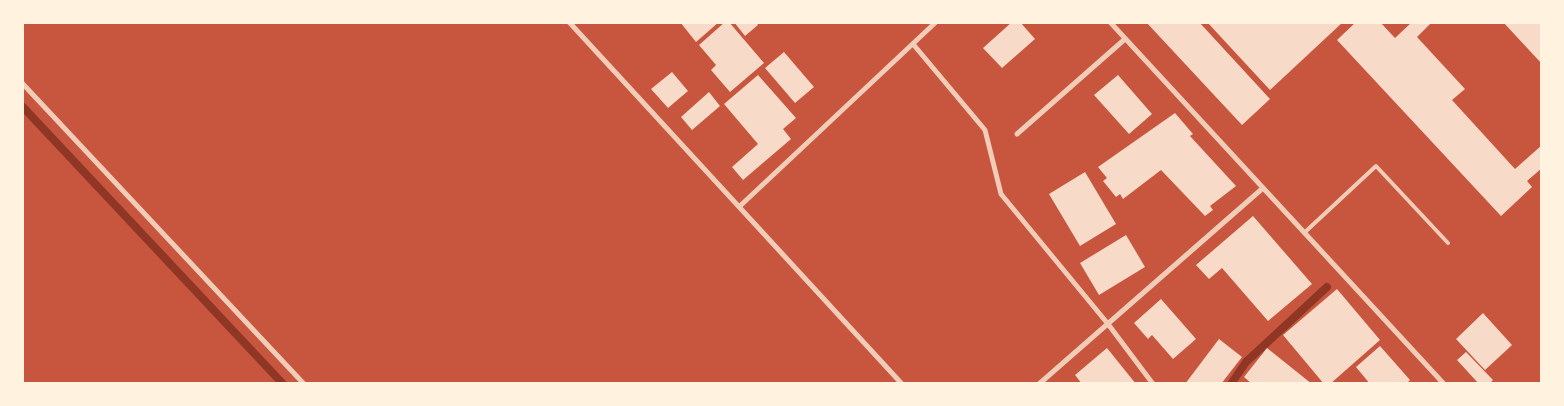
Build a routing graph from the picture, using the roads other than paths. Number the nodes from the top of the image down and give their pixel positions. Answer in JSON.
{"nodes":[{"id":1,"x":569,"y":22,"type":"edge"},
{"id":2,"x":936,"y":22,"type":"edge"},
{"id":3,"x":1110,"y":22,"type":"edge"},
{"id":4,"x":1125,"y":39,"type":"junction"},
{"id":5,"x":914,"y":44,"type":"junction"},
{"id":6,"x":22,"y":83,"type":"edge"},
{"id":7,"x":1017,"y":134,"type":"dead end"},
{"id":8,"x":1263,"y":188,"type":"junction"},
{"id":9,"x":740,"y":206,"type":"junction"},
{"id":10,"x":1304,"y":232,"type":"junction"},
{"id":11,"x":1448,"y":243,"type":"dead end"},
{"id":12,"x":1108,"y":324,"type":"junction"},
{"id":13,"x":304,"y":384,"type":"edge"},
{"id":14,"x":902,"y":384,"type":"edge"},
{"id":15,"x":1039,"y":384,"type":"edge"},
{"id":16,"x":1153,"y":384,"type":"edge"},
{"id":17,"x":1444,"y":384,"type":"edge"}],
"edges":[{"from":1,"to":9,"type":"street"},
{"from":2,"to":5,"type":"street"},
{"from":3,"to":4,"type":"street"},
{"from":4,"to":7,"type":"street"},
{"from":4,"to":8,"type":"street"},
{"from":5,"to":9,"type":"street"},
{"from":5,"to":12,"type":"street"},
{"from":6,"to":13,"type":"street"},
{"from":8,"to":10,"type":"street"},
{"from":8,"to":12,"type":"street"},
{"from":9,"to":14,"type":"street"},
{"from":10,"to":11,"type":"lane"},
{"from":10,"to":17,"type":"street"},
{"from":12,"to":15,"type":"street"},
{"from":12,"to":16,"type":"street"}]}
